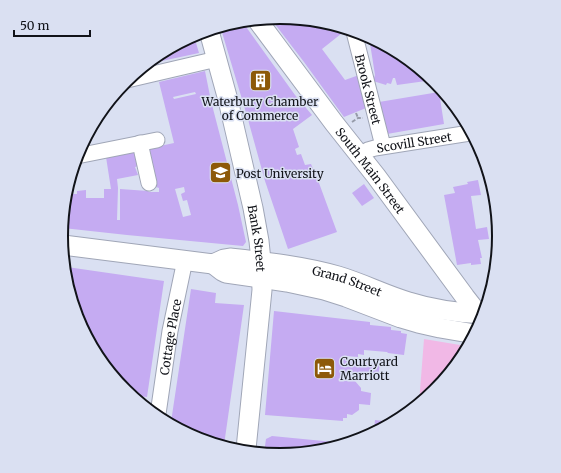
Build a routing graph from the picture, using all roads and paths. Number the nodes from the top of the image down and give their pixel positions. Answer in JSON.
{"nodes":[{"id":1,"x":260,"y":25,"type":"edge"},
{"id":2,"x":210,"y":36,"type":"edge"},
{"id":3,"x":355,"y":37,"type":"edge"},
{"id":4,"x":217,"y":60,"type":"junction"},
{"id":5,"x":154,"y":68,"type":"edge"},
{"id":6,"x":356,"y":113,"type":"dead end"},
{"id":7,"x":364,"y":117,"type":"dead end"},
{"id":8,"x":358,"y":118,"type":"junction"},
{"id":9,"x":348,"y":126,"type":"dead end"},
{"id":10,"x":467,"y":134,"type":"edge"},
{"id":11,"x":157,"y":140,"type":"dead end"},
{"id":12,"x":140,"y":143,"type":"junction"},
{"id":13,"x":383,"y":146,"type":"junction"},
{"id":14,"x":84,"y":155,"type":"edge"},
{"id":15,"x":359,"y":155,"type":"junction"},
{"id":16,"x":149,"y":183,"type":"dead end"},
{"id":17,"x":68,"y":246,"type":"edge"},
{"id":18,"x":185,"y":260,"type":"junction"},
{"id":19,"x":262,"y":270,"type":"junction"},
{"id":20,"x":479,"y":312,"type":"edge"},
{"id":21,"x":478,"y":315,"type":"edge"},
{"id":22,"x":470,"y":333,"type":"edge"},
{"id":23,"x":159,"y":410,"type":"edge"},
{"id":24,"x":246,"y":446,"type":"edge"}],
"edges":[{"from":1,"to":15,"type":"main road","name":"South Main Street"},
{"from":2,"to":4,"type":"main road","name":"Bank Street"},
{"from":3,"to":13,"type":"street","name":"Brook Street"},
{"from":4,"to":5,"type":"street"},
{"from":4,"to":19,"type":"main road","name":"Bank Street"},
{"from":6,"to":8,"type":"path"},
{"from":7,"to":8,"type":"path"},
{"from":8,"to":9,"type":"path"},
{"from":10,"to":13,"type":"street","name":"Scovill Street"},
{"from":11,"to":12,"type":"street"},
{"from":12,"to":14,"type":"street"},
{"from":12,"to":16,"type":"street"},
{"from":13,"to":15,"type":"street","name":"Scovill Street"},
{"from":15,"to":20,"type":"main road","name":"South Main Street"},
{"from":17,"to":18,"type":"main road","name":"Grand Street"},
{"from":18,"to":19,"type":"main road","name":"Grand Street"},
{"from":18,"to":23,"type":"street","name":"Cottage Place"},
{"from":19,"to":21,"type":"main road","name":"Grand Street"},
{"from":19,"to":22,"type":"main road","name":"Grand Street"},
{"from":19,"to":24,"type":"main road","name":"Bank Street"}]}
